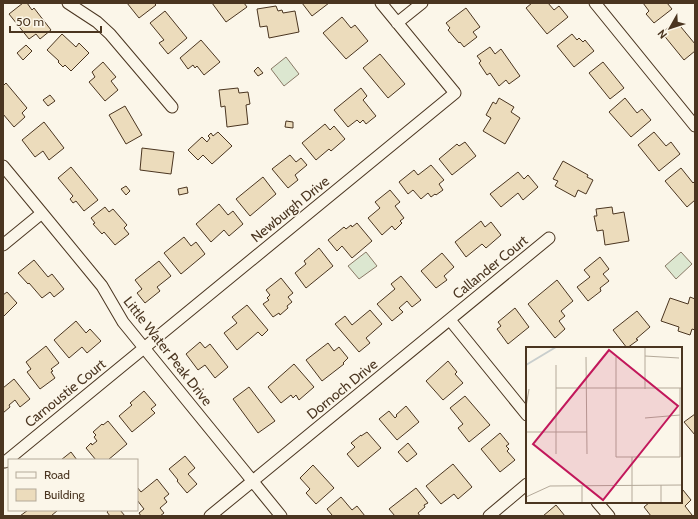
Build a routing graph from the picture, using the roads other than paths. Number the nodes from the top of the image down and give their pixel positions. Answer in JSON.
{"nodes":[{"id":1,"x":68,"y":3,"type":"edge"},
{"id":2,"x":381,"y":3,"type":"edge"},
{"id":3,"x":422,"y":3,"type":"edge"},
{"id":4,"x":594,"y":3,"type":"edge"},
{"id":5,"x":397,"y":23,"type":"junction"},
{"id":6,"x":172,"y":107,"type":"dead end"},
{"id":7,"x":695,"y":126,"type":"edge"},
{"id":8,"x":3,"y":166,"type":"edge"},
{"id":9,"x":42,"y":212,"type":"junction"},
{"id":10,"x":549,"y":238,"type":"dead end"},
{"id":11,"x":3,"y":245,"type":"edge"},
{"id":12,"x":450,"y":320,"type":"junction"},
{"id":13,"x":144,"y":348,"type":"junction"},
{"id":14,"x":526,"y":414,"type":"edge"},
{"id":15,"x":9,"y":459,"type":"edge"},
{"id":16,"x":8,"y":460,"type":"edge"},
{"id":17,"x":5,"y":462,"type":"dead end"},
{"id":18,"x":253,"y":481,"type":"junction"},
{"id":19,"x":526,"y":485,"type":"edge"},
{"id":20,"x":598,"y":503,"type":"edge"},
{"id":21,"x":210,"y":516,"type":"edge"},
{"id":22,"x":281,"y":516,"type":"edge"},
{"id":23,"x":489,"y":516,"type":"edge"},
{"id":24,"x":609,"y":516,"type":"edge"}],
"edges":[{"from":1,"to":6,"type":"street"},
{"from":2,"to":5,"type":"street"},
{"from":3,"to":5,"type":"street"},
{"from":4,"to":7,"type":"street"},
{"from":5,"to":13,"type":"street","name":"Newburgh Drive"},
{"from":8,"to":9,"type":"street","name":"Little Water Peak Drive"},
{"from":9,"to":11,"type":"street"},
{"from":9,"to":13,"type":"street","name":"Little Water Peak Drive"},
{"from":10,"to":12,"type":"street","name":"Callander Court"},
{"from":12,"to":14,"type":"street"},
{"from":12,"to":18,"type":"street","name":"Dornoch Drive"},
{"from":13,"to":15,"type":"street","name":"Carnoustie Court"},
{"from":13,"to":18,"type":"street","name":"Little Water Peak Drive"},
{"from":16,"to":17,"type":"street","name":"Carnoustie Court"},
{"from":18,"to":21,"type":"street","name":"Dornoch Drive"},
{"from":18,"to":22,"type":"street","name":"Little Water Peak Drive"},
{"from":19,"to":23,"type":"street"},
{"from":20,"to":24,"type":"street"}]}
